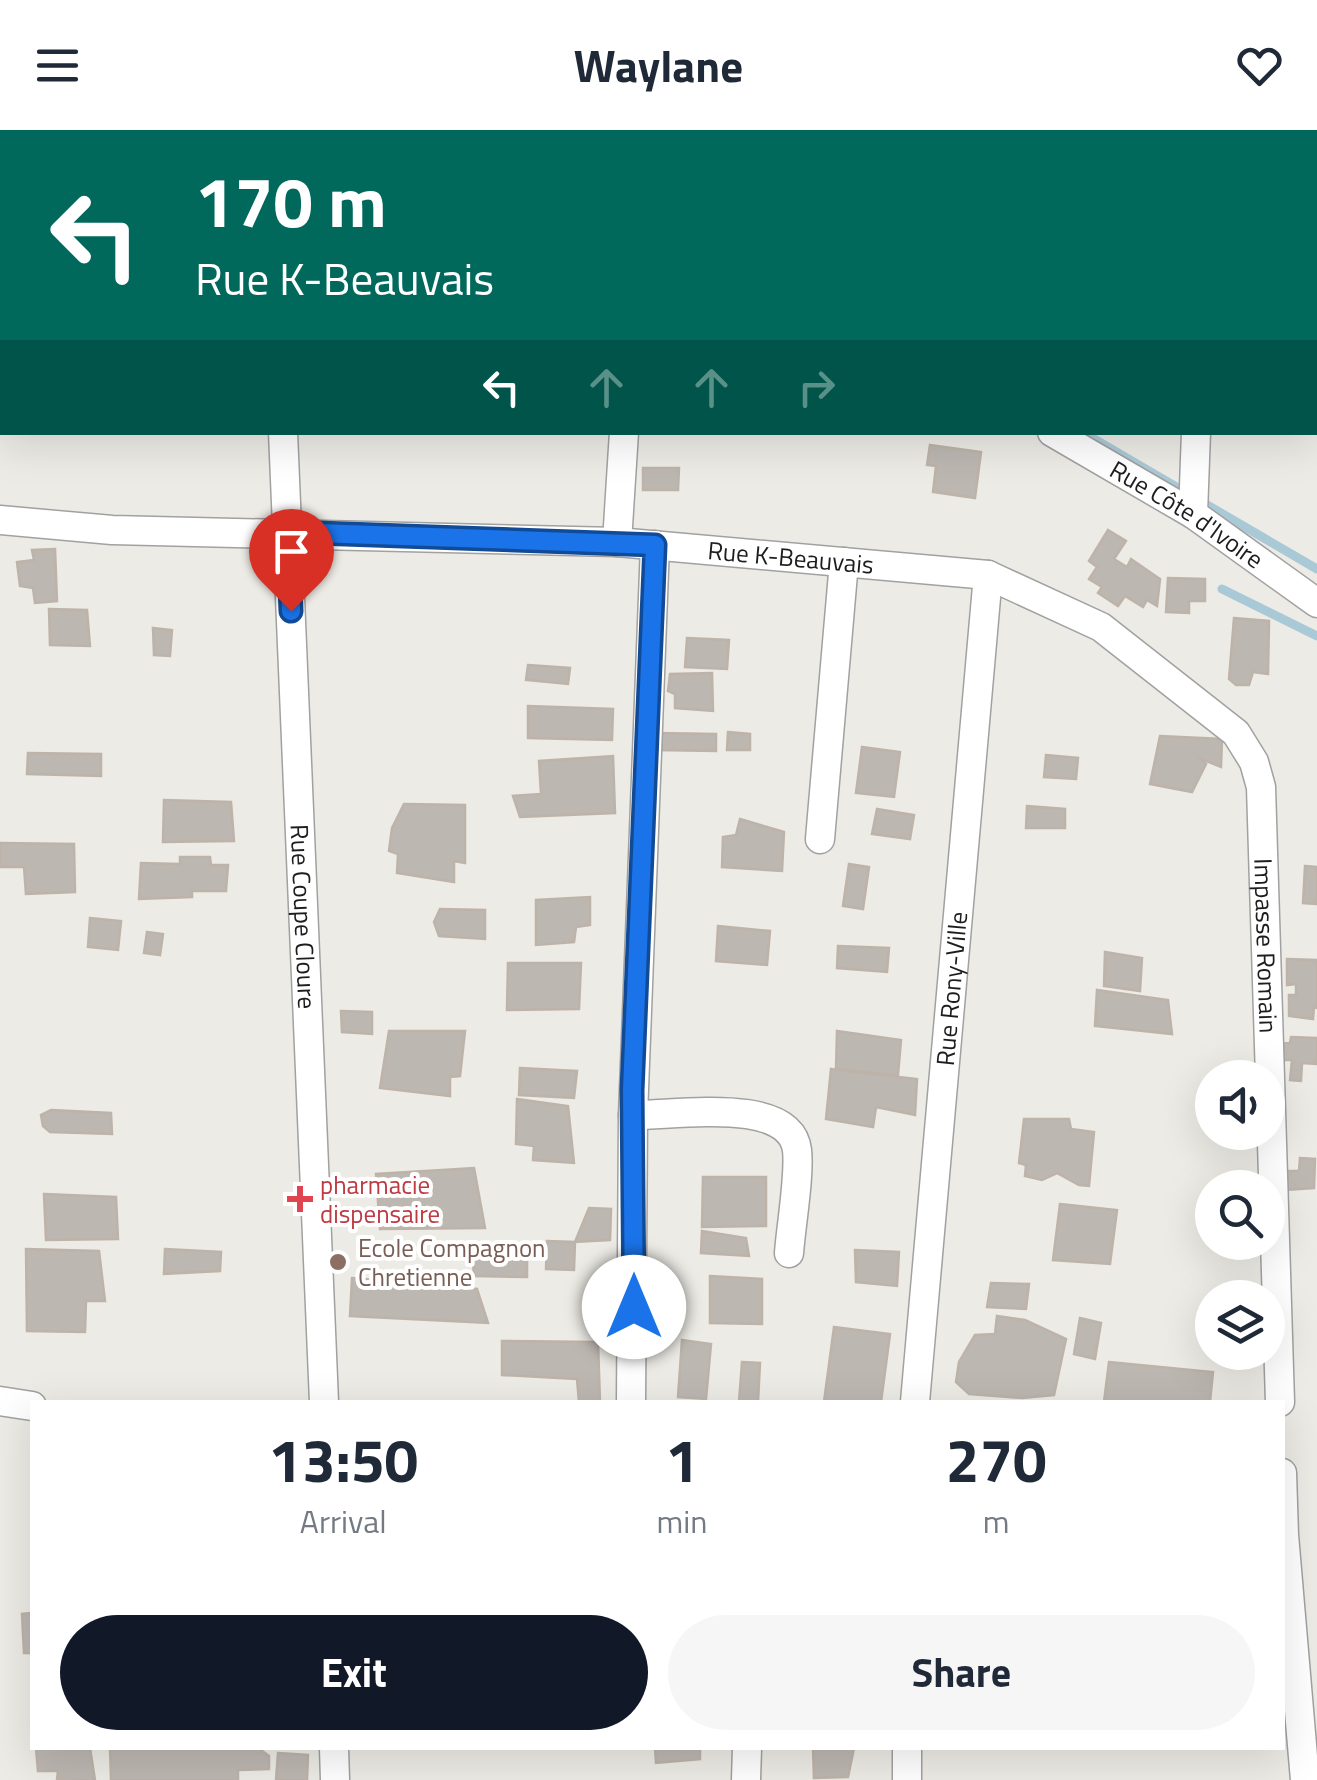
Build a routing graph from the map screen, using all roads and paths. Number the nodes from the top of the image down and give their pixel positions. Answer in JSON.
{"nodes":[{"id":1,"x":282,"y":435,"type":"edge"},
{"id":2,"x":624,"y":435,"type":"edge"},
{"id":3,"x":1061,"y":435,"type":"edge"},
{"id":4,"x":1196,"y":435,"type":"edge"},
{"id":5,"x":1193,"y":514,"type":"junction"},
{"id":6,"x":0,"y":520,"type":"edge"},
{"id":7,"x":288,"y":532,"type":"junction"},
{"id":8,"x":617,"y":542,"type":"junction"},
{"id":9,"x":655,"y":545,"type":"junction"},
{"id":10,"x":844,"y":562,"type":"junction"},
{"id":11,"x":988,"y":576,"type":"junction"},
{"id":12,"x":1317,"y":604,"type":"edge"},
{"id":13,"x":1261,"y":787,"type":"joint"},
{"id":14,"x":820,"y":839,"type":"dead end"},
{"id":15,"x":633,"y":1116,"type":"junction"},
{"id":16,"x":789,"y":1253,"type":"dead end"},
{"id":17,"x":0,"y":1400,"type":"edge"},
{"id":18,"x":324,"y":1400,"type":"edge"},
{"id":19,"x":631,"y":1400,"type":"edge"},
{"id":20,"x":914,"y":1400,"type":"edge"},
{"id":21,"x":1280,"y":1400,"type":"edge"},
{"id":22,"x":30,"y":1406,"type":"edge"},
{"id":23,"x":1285,"y":1546,"type":"edge"},
{"id":24,"x":334,"y":1750,"type":"edge"},
{"id":25,"x":747,"y":1750,"type":"edge"},
{"id":26,"x":907,"y":1750,"type":"edge"},
{"id":27,"x":335,"y":1780,"type":"edge"},
{"id":28,"x":746,"y":1780,"type":"edge"},
{"id":29,"x":907,"y":1780,"type":"edge"},
{"id":30,"x":1305,"y":1780,"type":"edge"}],
"edges":[{"from":1,"to":7,"type":"street","name":"Rue Coupe Cloure"},
{"from":2,"to":8,"type":"street"},
{"from":3,"to":5,"type":"street","name":"Rue Côte d'Ivoire"},
{"from":4,"to":5,"type":"street"},
{"from":5,"to":12,"type":"street","name":"Rue Côte d'Ivoire"},
{"from":6,"to":7,"type":"street","name":"Rue K-Beauvais"},
{"from":7,"to":8,"type":"street","name":"Rue K-Beauvais"},
{"from":7,"to":18,"type":"street","name":"Rue Coupe Cloure"},
{"from":8,"to":9,"type":"street","name":"Rue K-Beauvais"},
{"from":9,"to":10,"type":"street","name":"Rue K-Beauvais"},
{"from":9,"to":15,"type":"street"},
{"from":10,"to":11,"type":"street","name":"Rue K-Beauvais"},
{"from":10,"to":14,"type":"street"},
{"from":11,"to":13,"type":"street","name":"Rue K-Beauvais"},
{"from":11,"to":20,"type":"street","name":"Rue Rony-Ville"},
{"from":13,"to":21,"type":"street","name":"Impasse Romain"},
{"from":15,"to":16,"type":"street"},
{"from":15,"to":19,"type":"street"},
{"from":17,"to":22,"type":"street"},
{"from":23,"to":30,"type":"street"},
{"from":24,"to":27,"type":"street"},
{"from":25,"to":28,"type":"street"},
{"from":26,"to":29,"type":"street"}]}
